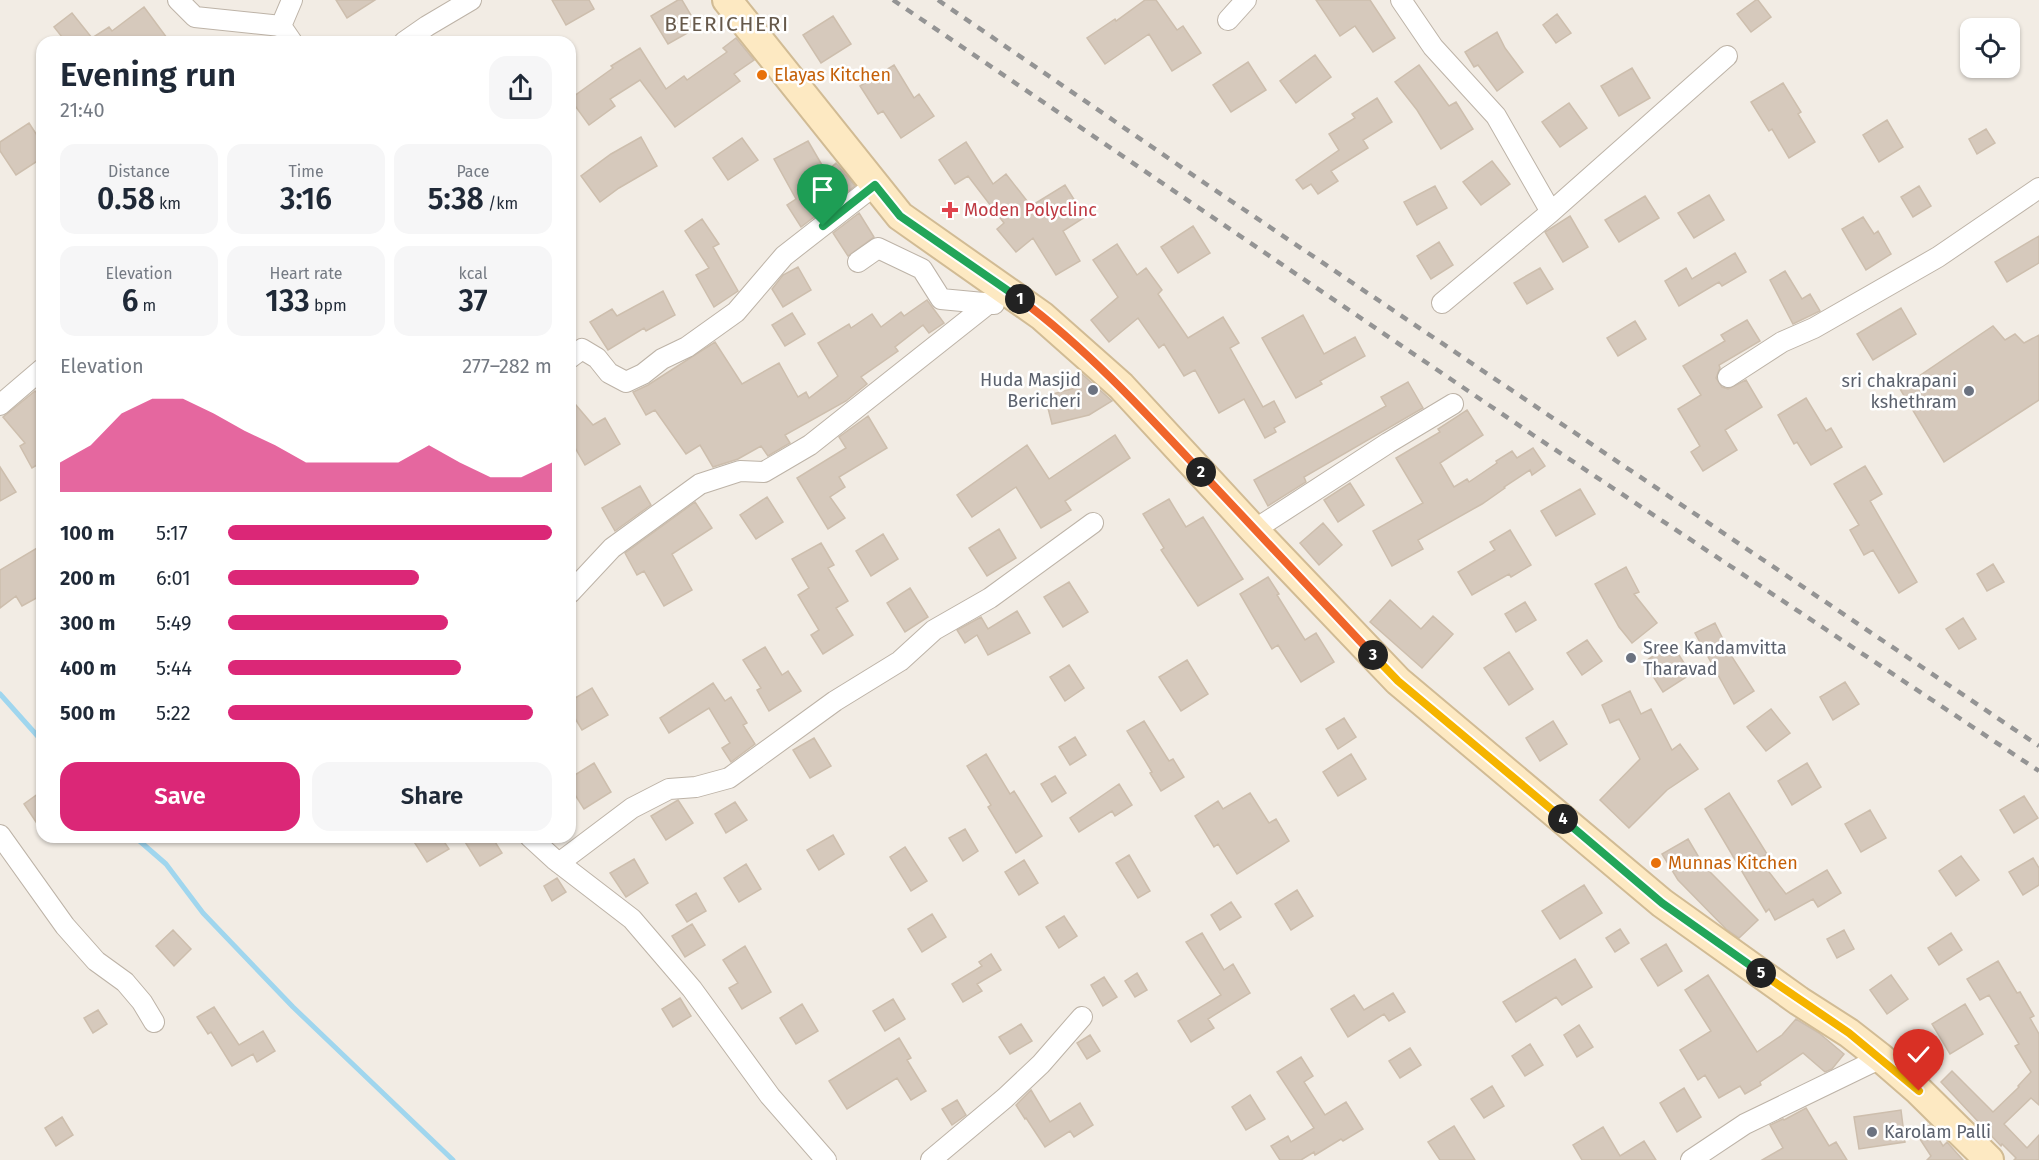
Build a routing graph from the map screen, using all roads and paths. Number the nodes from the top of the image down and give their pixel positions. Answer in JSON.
{"nodes":[{"id":1,"x":178,"y":0,"type":"edge"},
{"id":2,"x":292,"y":0,"type":"edge"},
{"id":3,"x":471,"y":0,"type":"edge"},
{"id":4,"x":727,"y":0,"type":"edge"},
{"id":5,"x":1246,"y":0,"type":"edge"},
{"id":6,"x":1401,"y":0,"type":"edge"},
{"id":7,"x":1228,"y":20,"type":"dead end"},
{"id":8,"x":287,"y":34,"type":"edge"},
{"id":9,"x":413,"y":36,"type":"edge"},
{"id":10,"x":1727,"y":56,"type":"dead end"},
{"id":11,"x":875,"y":185,"type":"junction"},
{"id":12,"x":2039,"y":188,"type":"edge"},
{"id":13,"x":1551,"y":212,"type":"junction"},
{"id":14,"x":858,"y":262,"type":"dead end"},
{"id":15,"x":998,"y":296,"type":"junction"},
{"id":16,"x":1442,"y":303,"type":"dead end"},
{"id":17,"x":576,"y":354,"type":"edge"},
{"id":18,"x":36,"y":374,"type":"edge"},
{"id":19,"x":1728,"y":377,"type":"dead end"},
{"id":20,"x":1453,"y":404,"type":"dead end"},
{"id":21,"x":0,"y":405,"type":"edge"},
{"id":22,"x":1093,"y":523,"type":"dead end"},
{"id":23,"x":1254,"y":530,"type":"junction"},
{"id":24,"x":576,"y":587,"type":"edge"},
{"id":25,"x":0,"y":835,"type":"edge"},
{"id":26,"x":536,"y":843,"type":"edge"},
{"id":27,"x":559,"y":864,"type":"junction"},
{"id":28,"x":1082,"y":1017,"type":"dead end"},
{"id":29,"x":154,"y":1022,"type":"dead end"},
{"id":30,"x":1881,"y":1058,"type":"junction"},
{"id":31,"x":826,"y":1160,"type":"edge"},
{"id":32,"x":931,"y":1160,"type":"edge"},
{"id":33,"x":1690,"y":1160,"type":"edge"},
{"id":34,"x":1989,"y":1160,"type":"edge"}],
"edges":[{"from":1,"to":8,"type":"street"},
{"from":2,"to":8,"type":"street"},
{"from":3,"to":9,"type":"street"},
{"from":4,"to":11,"type":"main road"},
{"from":5,"to":7,"type":"street"},
{"from":6,"to":13,"type":"street"},
{"from":10,"to":13,"type":"street"},
{"from":11,"to":15,"type":"main road"},
{"from":11,"to":17,"type":"street"},
{"from":12,"to":19,"type":"street"},
{"from":13,"to":16,"type":"street"},
{"from":14,"to":15,"type":"street"},
{"from":15,"to":23,"type":"main road"},
{"from":15,"to":24,"type":"street"},
{"from":18,"to":21,"type":"street"},
{"from":20,"to":23,"type":"street"},
{"from":22,"to":27,"type":"street"},
{"from":23,"to":30,"type":"main road"},
{"from":25,"to":29,"type":"street"},
{"from":26,"to":27,"type":"street"},
{"from":27,"to":31,"type":"street"},
{"from":28,"to":32,"type":"street"},
{"from":30,"to":33,"type":"street"},
{"from":30,"to":34,"type":"main road"}]}
